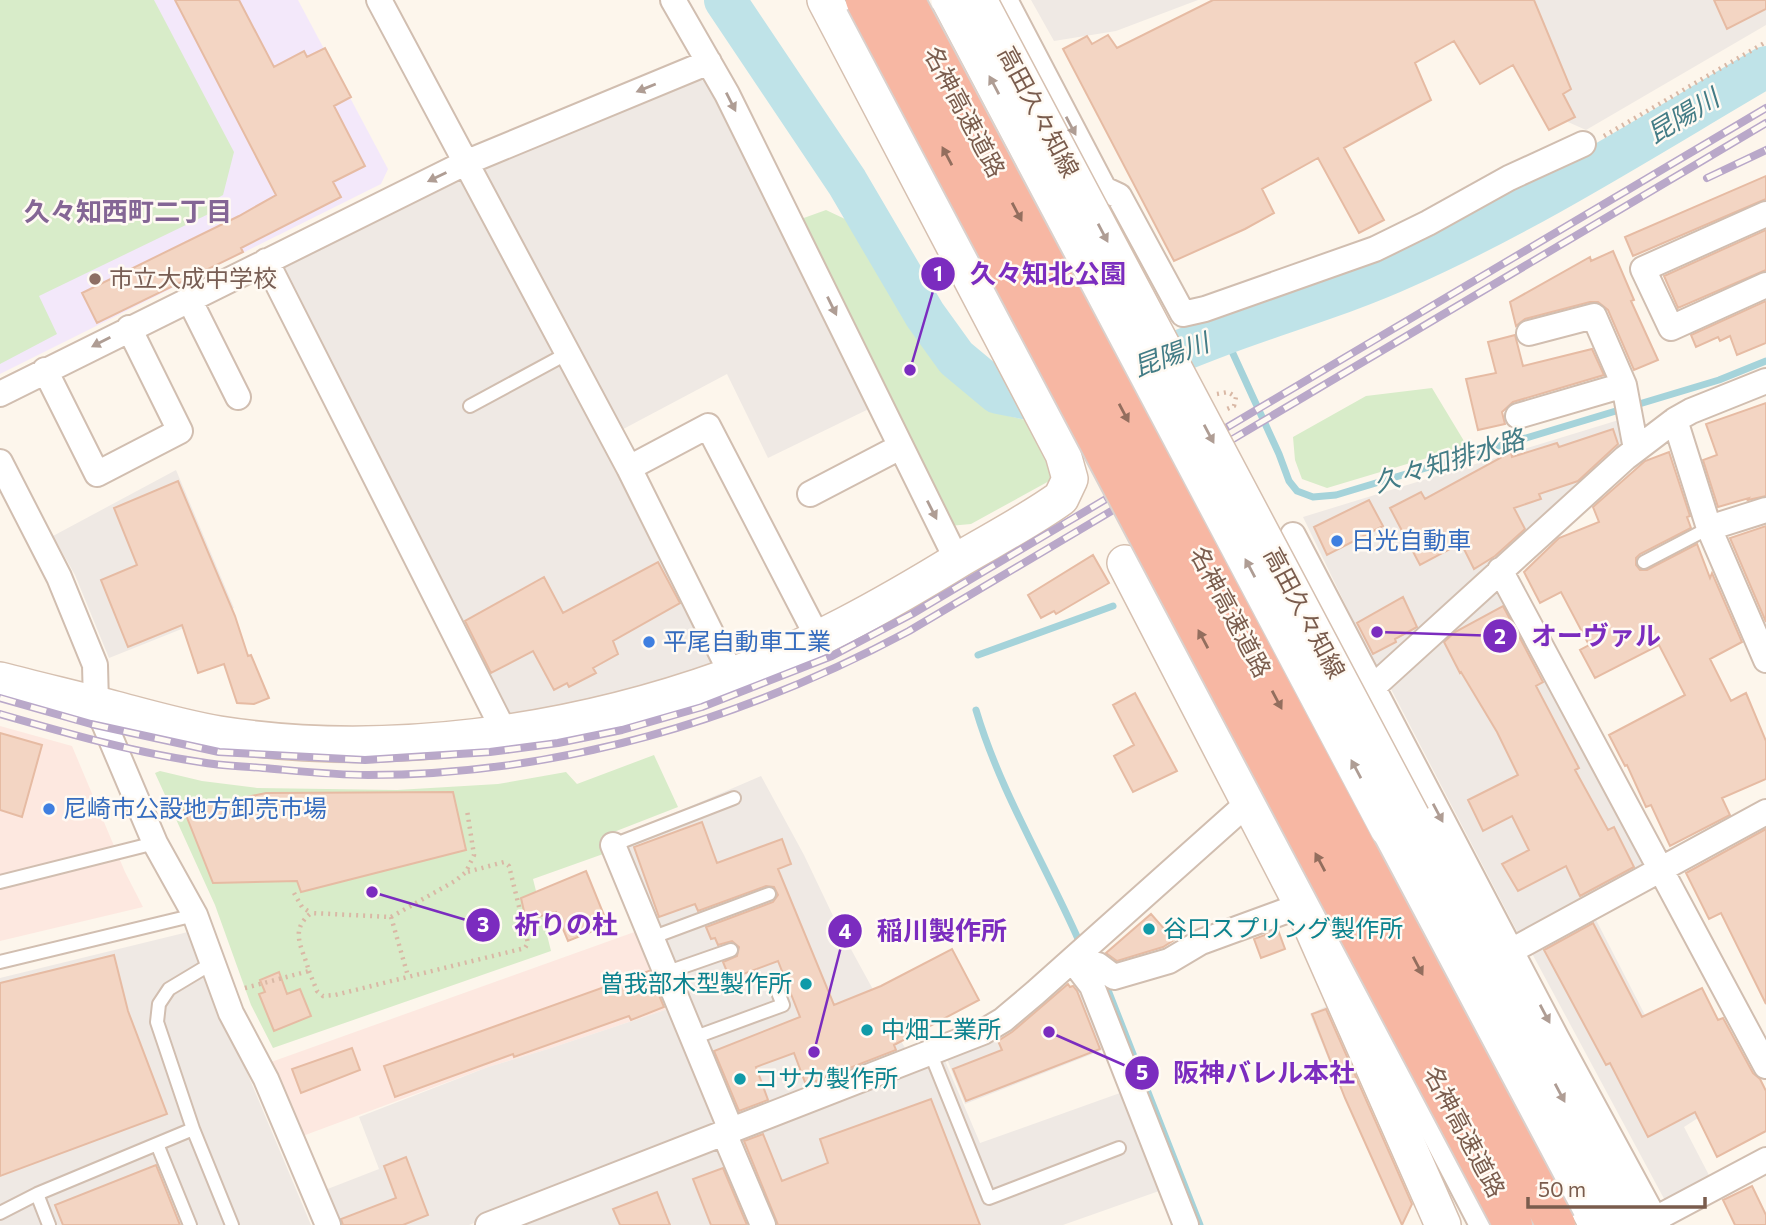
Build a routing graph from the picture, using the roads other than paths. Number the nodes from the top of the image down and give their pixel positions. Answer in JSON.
{"nodes":[{"id":1,"x":379,"y":0,"type":"edge"},
{"id":2,"x":673,"y":0,"type":"edge"},
{"id":3,"x":825,"y":0,"type":"edge"},
{"id":4,"x":864,"y":0,"type":"edge"},
{"id":5,"x":905,"y":0,"type":"edge"},
{"id":6,"x":949,"y":0,"type":"edge"},
{"id":7,"x":979,"y":0,"type":"edge"},
{"id":8,"x":1005,"y":0,"type":"edge"},
{"id":9,"x":709,"y":62,"type":"junction"},
{"id":10,"x":1583,"y":144,"type":"road end"},
{"id":11,"x":465,"y":163,"type":"junction"},
{"id":12,"x":1766,"y":214,"type":"edge"},
{"id":13,"x":266,"y":261,"type":"junction"},
{"id":14,"x":1165,"y":284,"type":"junction"},
{"id":15,"x":1766,"y":285,"type":"edge"},
{"id":16,"x":189,"y":299,"type":"junction"},
{"id":17,"x":129,"y":328,"type":"junction"},
{"id":18,"x":1529,"y":333,"type":"dead end"},
{"id":19,"x":568,"y":354,"type":"junction"},
{"id":20,"x":46,"y":370,"type":"junction"},
{"id":21,"x":1019,"y":370,"type":"junction"},
{"id":22,"x":1766,"y":381,"type":"edge"},
{"id":23,"x":1625,"y":388,"type":"junction"},
{"id":24,"x":0,"y":394,"type":"edge"},
{"id":25,"x":238,"y":397,"type":"dead end"},
{"id":26,"x":470,"y":406,"type":"dead end"},
{"id":27,"x":1518,"y":415,"type":"dead end"},
{"id":28,"x":1675,"y":420,"type":"junction"},
{"id":29,"x":900,"y":447,"type":"junction"},
{"id":30,"x":1636,"y":449,"type":"junction"},
{"id":31,"x":0,"y":462,"type":"edge"},
{"id":32,"x":629,"y":468,"type":"junction"},
{"id":33,"x":810,"y":494,"type":"dead end"},
{"id":34,"x":1766,"y":510,"type":"edge"},
{"id":35,"x":1709,"y":528,"type":"junction"},
{"id":36,"x":1293,"y":535,"type":"dead end"},
{"id":37,"x":1644,"y":562,"type":"dead end"},
{"id":38,"x":954,"y":563,"type":"junction"},
{"id":39,"x":1125,"y":563,"type":"dead end"},
{"id":40,"x":1500,"y":570,"type":"junction"},
{"id":41,"x":818,"y":638,"type":"junction"},
{"id":42,"x":1766,"y":660,"type":"edge"},
{"id":43,"x":732,"y":675,"type":"junction"},
{"id":44,"x":0,"y":680,"type":"edge"},
{"id":45,"x":1372,"y":688,"type":"junction"},
{"id":46,"x":96,"y":704,"type":"junction"},
{"id":47,"x":505,"y":733,"type":"junction"},
{"id":48,"x":1244,"y":790,"type":"junction"},
{"id":49,"x":734,"y":798,"type":"dead end"},
{"id":50,"x":1766,"y":813,"type":"edge"},
{"id":51,"x":1400,"y":823,"type":"junction"},
{"id":52,"x":1268,"y":840,"type":"junction"},
{"id":53,"x":155,"y":843,"type":"junction"},
{"id":54,"x":612,"y":845,"type":"joint"},
{"id":55,"x":1662,"y":869,"type":"junction"},
{"id":56,"x":0,"y":882,"type":"edge"},
{"id":57,"x":769,"y":894,"type":"dead end"},
{"id":58,"x":1302,"y":905,"type":"junction"},
{"id":59,"x":195,"y":915,"type":"junction"},
{"id":60,"x":650,"y":938,"type":"junction"},
{"id":61,"x":730,"y":950,"type":"dead end"},
{"id":62,"x":1511,"y":951,"type":"junction"},
{"id":63,"x":1072,"y":960,"type":"junction"},
{"id":64,"x":0,"y":962,"type":"edge"},
{"id":65,"x":214,"y":962,"type":"junction"},
{"id":66,"x":665,"y":973,"type":"junction"},
{"id":67,"x":775,"y":985,"type":"dead end"},
{"id":68,"x":693,"y":1038,"type":"junction"},
{"id":69,"x":930,"y":1052,"type":"junction"},
{"id":70,"x":1766,"y":1066,"type":"edge"},
{"id":71,"x":193,"y":1129,"type":"junction"},
{"id":72,"x":728,"y":1131,"type":"junction"},
{"id":73,"x":157,"y":1144,"type":"junction"},
{"id":74,"x":1119,"y":1148,"type":"dead end"},
{"id":75,"x":1766,"y":1160,"type":"edge"},
{"id":76,"x":37,"y":1194,"type":"junction"},
{"id":77,"x":0,"y":1213,"type":"edge"},
{"id":78,"x":1648,"y":1223,"type":"edge"},
{"id":79,"x":49,"y":1225,"type":"edge"},
{"id":80,"x":190,"y":1225,"type":"edge"},
{"id":81,"x":232,"y":1225,"type":"edge"},
{"id":82,"x":328,"y":1225,"type":"edge"},
{"id":83,"x":488,"y":1225,"type":"edge"},
{"id":84,"x":763,"y":1225,"type":"edge"},
{"id":85,"x":1186,"y":1225,"type":"edge"},
{"id":86,"x":1443,"y":1225,"type":"edge"},
{"id":87,"x":1482,"y":1225,"type":"edge"},
{"id":88,"x":1513,"y":1225,"type":"edge"},
{"id":89,"x":1556,"y":1225,"type":"edge"},
{"id":90,"x":1597,"y":1225,"type":"edge"}],
"edges":[{"from":1,"to":11,"type":"street"},
{"from":2,"to":9,"type":"street"},
{"from":3,"to":21,"type":"main road"},
{"from":88,"to":4,"type":"highway","name":"名神高速道路","one_way":true,"bridge":true},
{"from":5,"to":89,"type":"highway","name":"名神高速道路","one_way":true,"bridge":true},
{"from":51,"to":6,"type":"main road","name":"高田久々知線","one_way":true,"bridge":true},
{"from":7,"to":51,"type":"main road","name":"高田久々知線","one_way":true,"bridge":true},
{"from":8,"to":14,"type":"street","one_way":true},
{"from":9,"to":11,"type":"street","one_way":true},
{"from":9,"to":29,"type":"street","one_way":true},
{"from":10,"to":14,"type":"street"},
{"from":11,"to":13,"type":"street","one_way":true},
{"from":11,"to":19,"type":"street"},
{"from":12,"to":15,"type":"street"},
{"from":13,"to":16,"type":"street"},
{"from":13,"to":47,"type":"street"},
{"from":14,"to":21,"type":"street"},
{"from":16,"to":17,"type":"street"},
{"from":16,"to":25,"type":"street"},
{"from":17,"to":20,"type":"street","one_way":true},
{"from":17,"to":20,"type":"street"},
{"from":18,"to":23,"type":"street"},
{"from":19,"to":26,"type":"lane"},
{"from":19,"to":32,"type":"street"},
{"from":20,"to":24,"type":"street"},
{"from":21,"to":38,"type":"main road"},
{"from":22,"to":28,"type":"street"},
{"from":23,"to":27,"type":"street"},
{"from":23,"to":30,"type":"street"},
{"from":28,"to":30,"type":"street"},
{"from":28,"to":35,"type":"street"},
{"from":29,"to":33,"type":"street"},
{"from":29,"to":38,"type":"street","one_way":true},
{"from":30,"to":40,"type":"street"},
{"from":31,"to":46,"type":"street"},
{"from":32,"to":41,"type":"street"},
{"from":32,"to":43,"type":"street"},
{"from":34,"to":35,"type":"street"},
{"from":35,"to":37,"type":"lane"},
{"from":35,"to":42,"type":"street"},
{"from":36,"to":45,"type":"street"},
{"from":38,"to":41,"type":"main road"},
{"from":39,"to":48,"type":"main road"},
{"from":40,"to":45,"type":"street"},
{"from":40,"to":55,"type":"street"},
{"from":41,"to":43,"type":"main road"},
{"from":43,"to":47,"type":"main road"},
{"from":44,"to":46,"type":"main road"},
{"from":45,"to":48,"type":"street"},
{"from":45,"to":62,"type":"street","one_way":true},
{"from":46,"to":47,"type":"main road"},
{"from":46,"to":53,"type":"street"},
{"from":48,"to":52,"type":"main road"},
{"from":48,"to":63,"type":"street"},
{"from":49,"to":54,"type":"lane"},
{"from":50,"to":55,"type":"street"},
{"from":51,"to":78,"type":"main road","name":"高田久々知線","one_way":true},
{"from":51,"to":90,"type":"main road","name":"高田久々知線"},
{"from":52,"to":58,"type":"main road"},
{"from":52,"to":87,"type":"street"},
{"from":53,"to":56,"type":"lane"},
{"from":53,"to":59,"type":"street"},
{"from":54,"to":60,"type":"street"},
{"from":55,"to":62,"type":"street"},
{"from":55,"to":70,"type":"street"},
{"from":57,"to":60,"type":"lane"},
{"from":58,"to":63,"type":"street"},
{"from":58,"to":86,"type":"main road"},
{"from":59,"to":64,"type":"lane"},
{"from":59,"to":65,"type":"street"},
{"from":60,"to":66,"type":"street"},
{"from":61,"to":66,"type":"lane"},
{"from":62,"to":78,"type":"street","one_way":true},
{"from":63,"to":69,"type":"street"},
{"from":63,"to":85,"type":"street"},
{"from":65,"to":71,"type":"lane"},
{"from":65,"to":82,"type":"street"},
{"from":66,"to":68,"type":"street"},
{"from":67,"to":68,"type":"lane"},
{"from":68,"to":72,"type":"street"},
{"from":69,"to":72,"type":"street"},
{"from":69,"to":74,"type":"lane"},
{"from":71,"to":73,"type":"lane"},
{"from":71,"to":81,"type":"lane"},
{"from":72,"to":83,"type":"street"},
{"from":72,"to":84,"type":"street"},
{"from":73,"to":76,"type":"lane"},
{"from":73,"to":80,"type":"lane"},
{"from":75,"to":78,"type":"street"},
{"from":76,"to":77,"type":"lane"},
{"from":76,"to":79,"type":"lane"}]}
